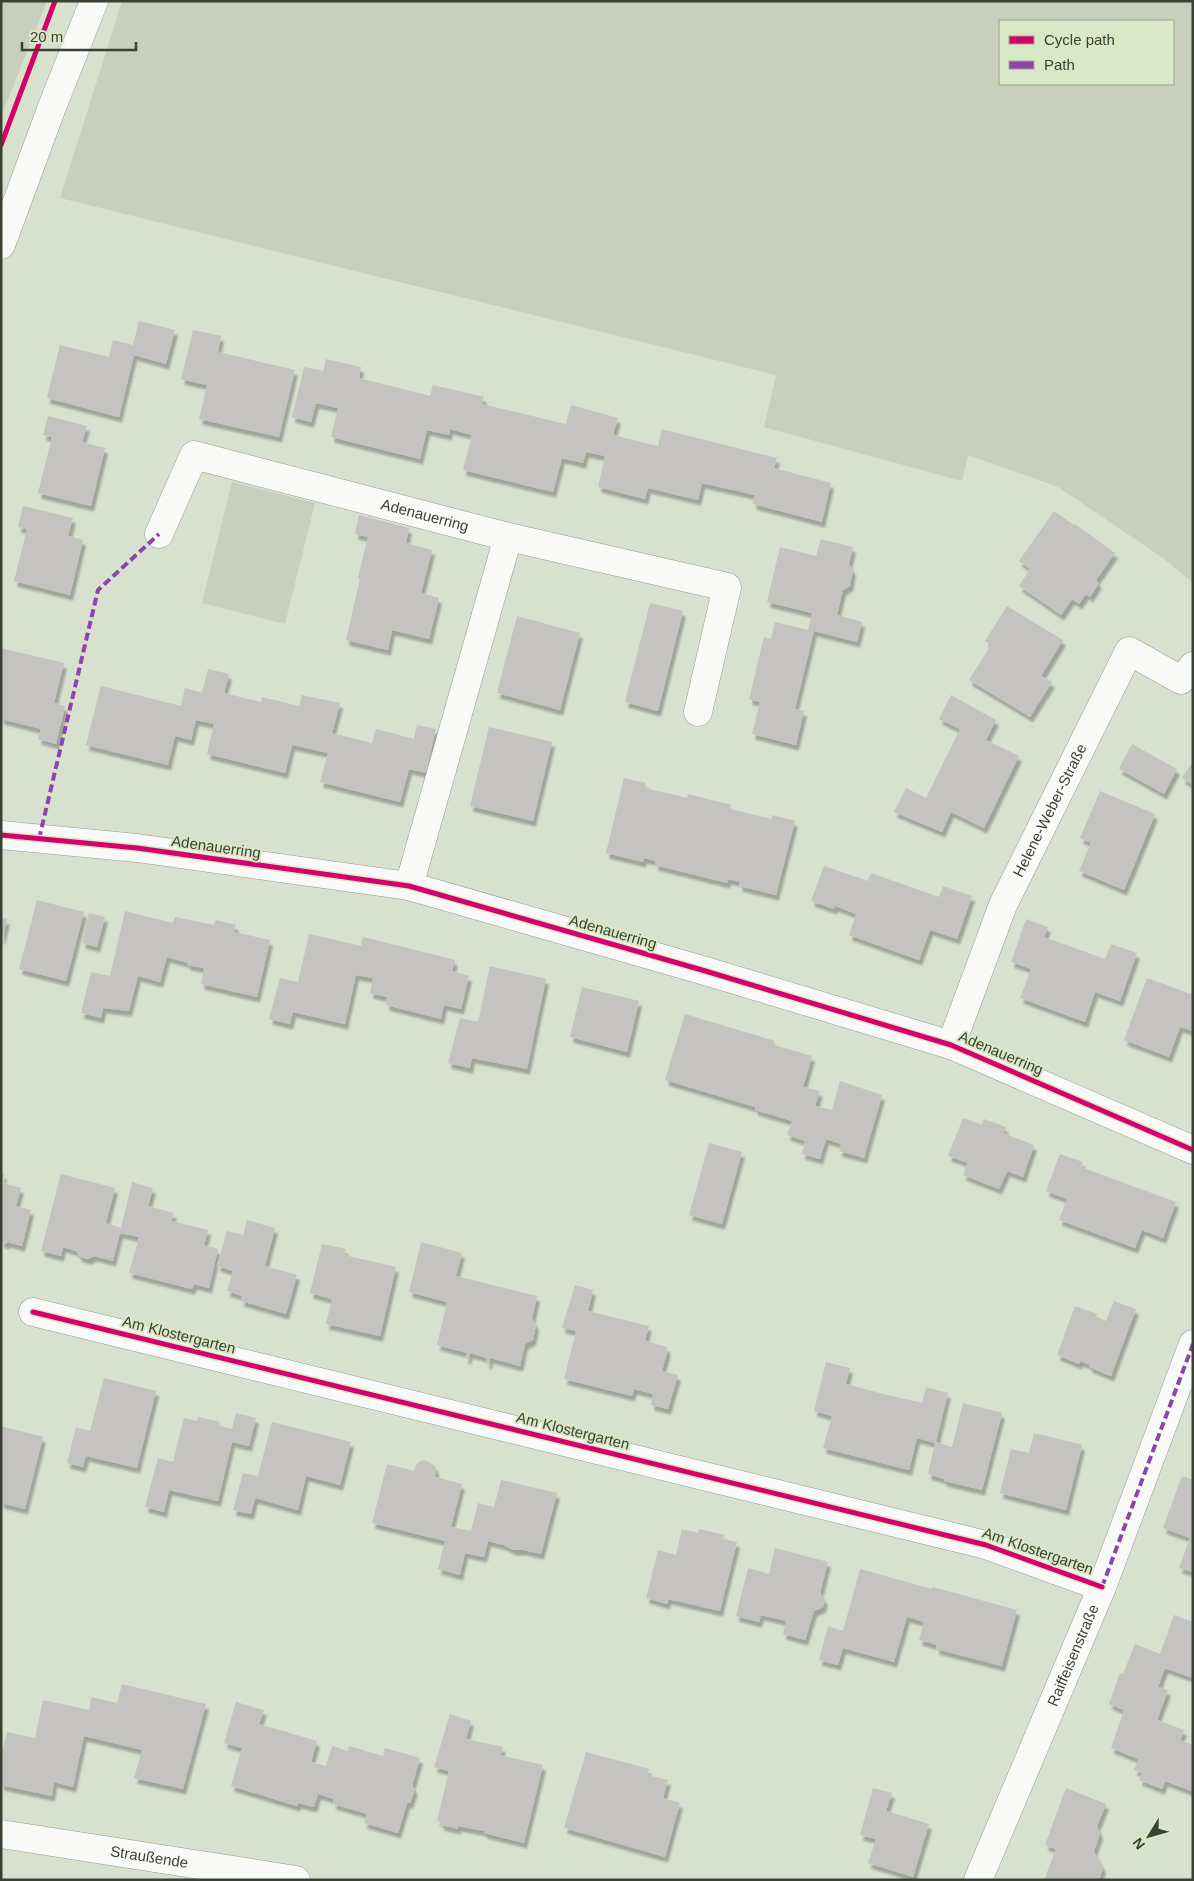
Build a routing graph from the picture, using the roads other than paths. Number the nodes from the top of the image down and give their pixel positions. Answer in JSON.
{"nodes":[{"id":1,"x":94,"y":1,"type":"edge"},
{"id":2,"x":1,"y":245,"type":"edge"},
{"id":3,"x":159,"y":534,"type":"dead end"},
{"id":4,"x":508,"y":537,"type":"junction"},
{"id":5,"x":1193,"y":666,"type":"edge"},
{"id":6,"x":698,"y":712,"type":"dead end"},
{"id":7,"x":1,"y":835,"type":"edge"},
{"id":8,"x":409,"y":886,"type":"junction"},
{"id":9,"x":951,"y":1045,"type":"junction"},
{"id":10,"x":1193,"y":1150,"type":"edge"},
{"id":11,"x":33,"y":1312,"type":"dead end"},
{"id":12,"x":1193,"y":1344,"type":"edge"},
{"id":13,"x":1102,"y":1587,"type":"junction"},
{"id":14,"x":1,"y":1834,"type":"edge"},
{"id":15,"x":296,"y":1880,"type":"edge"},
{"id":16,"x":978,"y":1880,"type":"edge"}],
"edges":[{"from":1,"to":2,"type":"street"},
{"from":3,"to":4,"type":"street","name":"Adenauerring"},
{"from":4,"to":6,"type":"street","name":"Adenauerring"},
{"from":4,"to":8,"type":"street"},
{"from":5,"to":9,"type":"street","name":"Helene-Weber-Straße"},
{"from":7,"to":8,"type":"street","name":"Adenauerring"},
{"from":8,"to":9,"type":"street","name":"Adenauerring"},
{"from":9,"to":10,"type":"street","name":"Adenauerring"},
{"from":11,"to":13,"type":"street","name":"Am Klostergarten"},
{"from":12,"to":13,"type":"street","name":"Raiffeisenstraße"},
{"from":13,"to":16,"type":"street","name":"Raiffeisenstraße"},
{"from":14,"to":15,"type":"street","name":"Straußende"}]}
